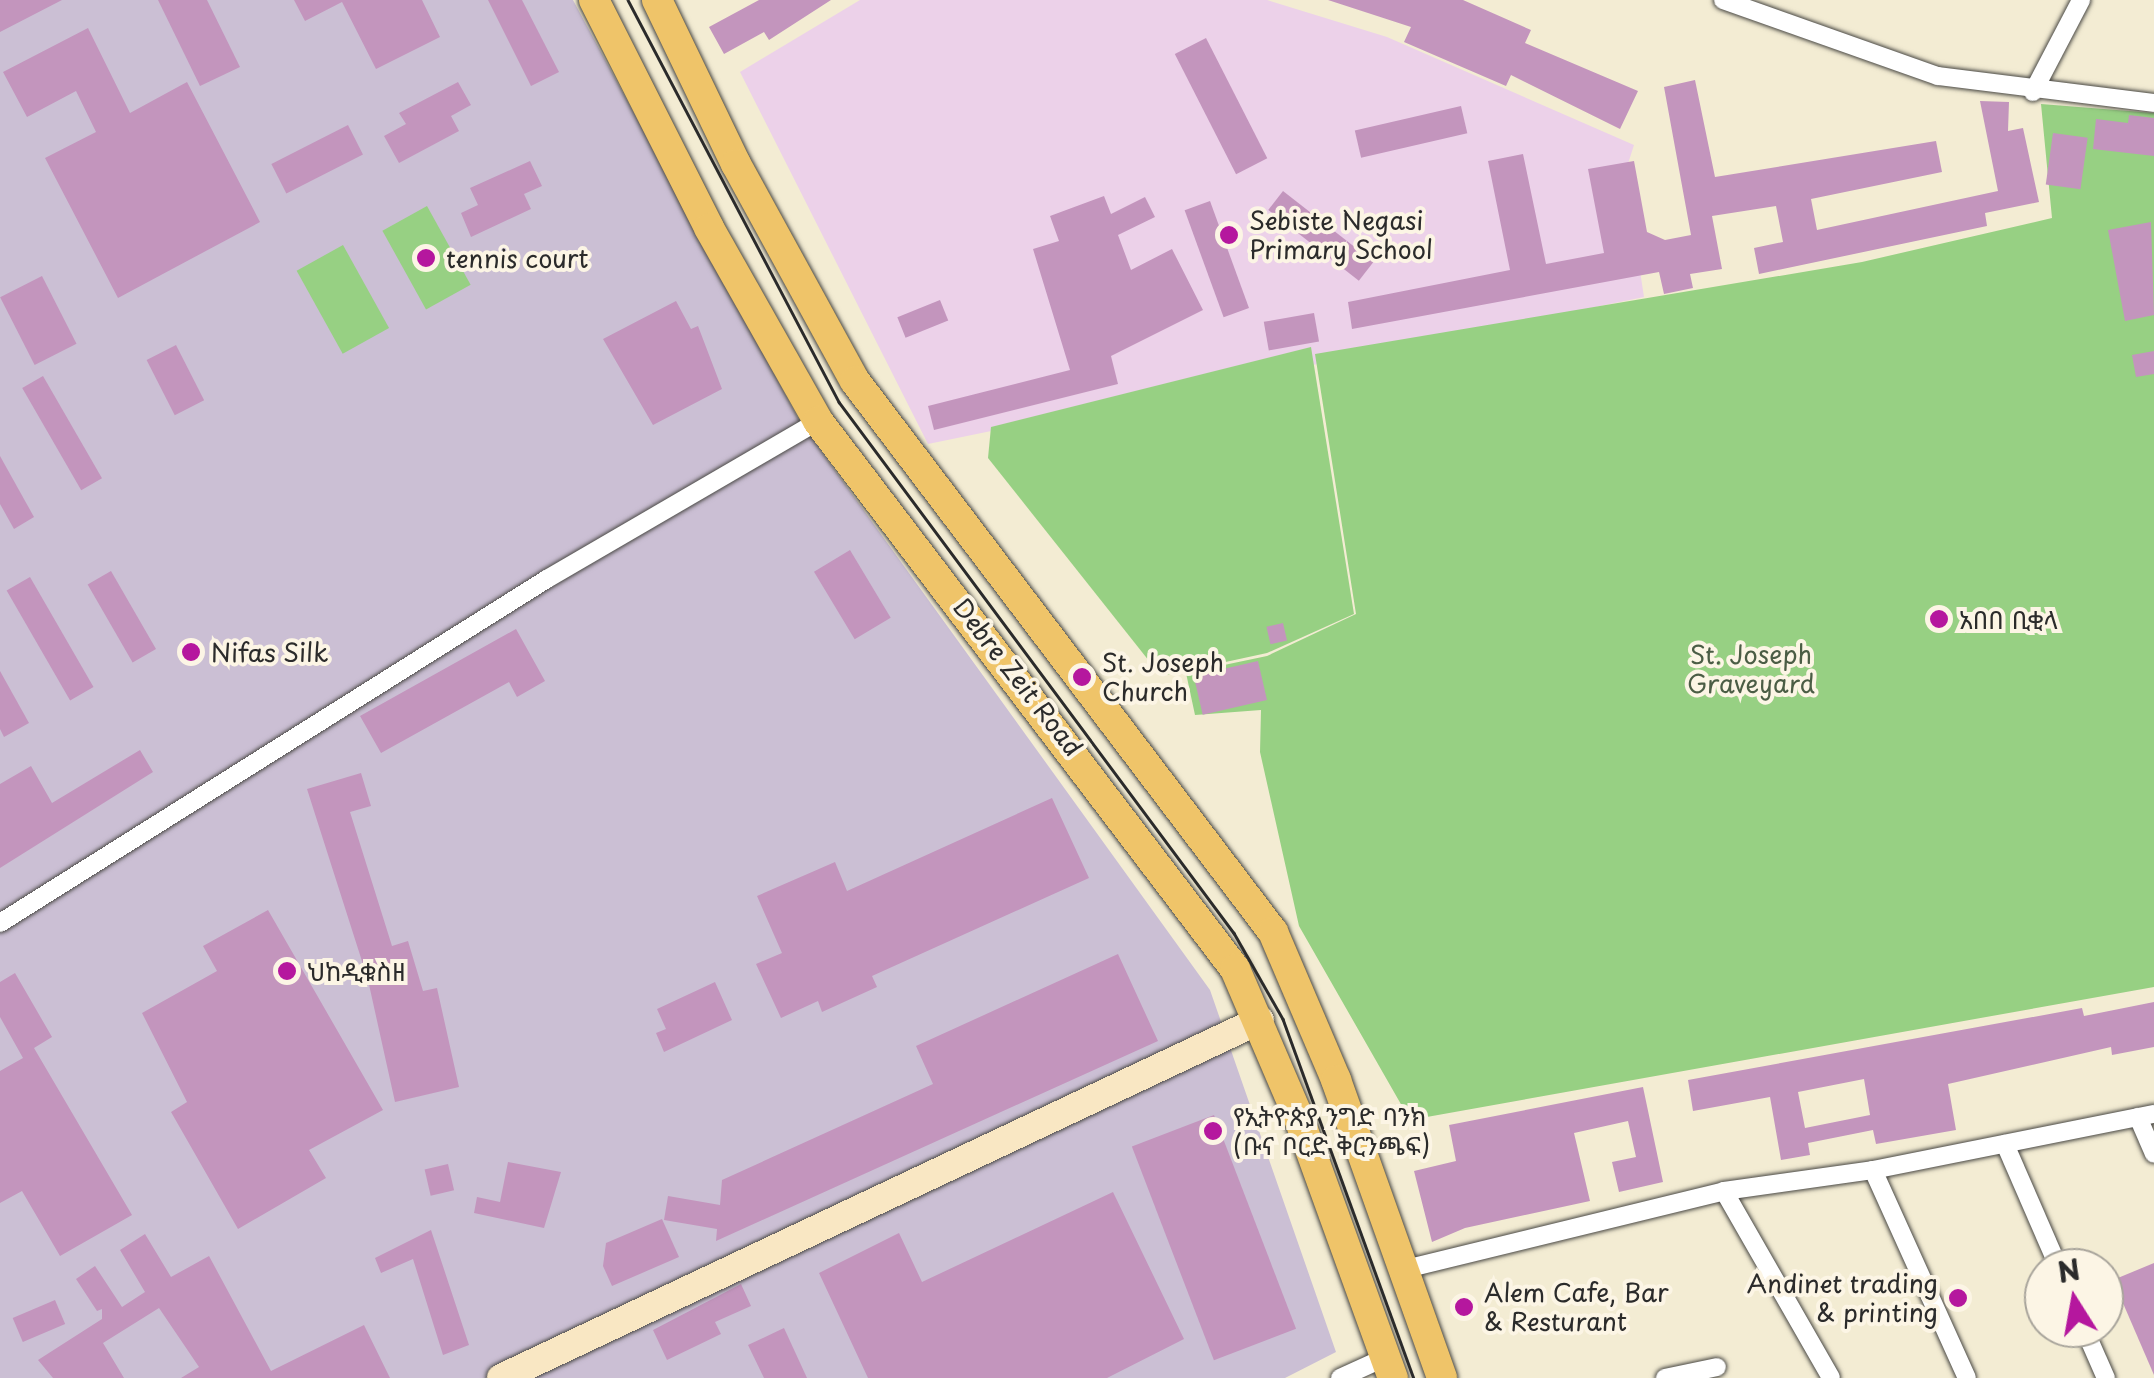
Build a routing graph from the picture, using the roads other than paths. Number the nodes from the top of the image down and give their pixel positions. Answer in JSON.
{"nodes":[{"id":1,"x":594,"y":0,"type":"edge"},
{"id":2,"x":657,"y":0,"type":"edge"},
{"id":3,"x":1725,"y":0,"type":"edge"},
{"id":4,"x":2081,"y":0,"type":"edge"},
{"id":5,"x":2033,"y":92,"type":"junction"},
{"id":6,"x":2154,"y":103,"type":"edge"},
{"id":7,"x":818,"y":421,"type":"junction"},
{"id":8,"x":0,"y":923,"type":"edge"},
{"id":9,"x":1260,"y":1020,"type":"junction"},
{"id":10,"x":2146,"y":1115,"type":"edge"},
{"id":11,"x":2005,"y":1144,"type":"junction"},
{"id":12,"x":2154,"y":1154,"type":"edge"},
{"id":13,"x":1874,"y":1170,"type":"junction"},
{"id":14,"x":1724,"y":1191,"type":"junction"},
{"id":15,"x":2049,"y":1248,"type":"edge"},
{"id":16,"x":1404,"y":1270,"type":"junction"},
{"id":17,"x":2093,"y":1348,"type":"edge"},
{"id":18,"x":1390,"y":1368,"type":"edge"},
{"id":19,"x":1717,"y":1368,"type":"dead end"},
{"id":20,"x":500,"y":1378,"type":"edge"},
{"id":21,"x":1340,"y":1378,"type":"edge"},
{"id":22,"x":1442,"y":1378,"type":"edge"},
{"id":23,"x":1664,"y":1378,"type":"edge"},
{"id":24,"x":1832,"y":1378,"type":"edge"},
{"id":25,"x":1967,"y":1378,"type":"edge"},
{"id":26,"x":2106,"y":1378,"type":"edge"}],
"edges":[{"from":1,"to":7,"type":"main road","name":"Debre Zeit Road"},
{"from":2,"to":16,"type":"main road","name":"Debre Zeit Road"},
{"from":3,"to":5,"type":"street"},
{"from":4,"to":5,"type":"street"},
{"from":5,"to":6,"type":"street"},
{"from":7,"to":8,"type":"street"},
{"from":7,"to":9,"type":"main road","name":"Debre Zeit Road"},
{"from":9,"to":18,"type":"main road","name":"Debre Zeit Road"},
{"from":9,"to":20,"type":"main road"},
{"from":10,"to":11,"type":"street"},
{"from":10,"to":12,"type":"street"},
{"from":11,"to":13,"type":"street"},
{"from":11,"to":15,"type":"street"},
{"from":13,"to":14,"type":"street"},
{"from":13,"to":25,"type":"street"},
{"from":14,"to":16,"type":"street"},
{"from":14,"to":24,"type":"street"},
{"from":16,"to":22,"type":"main road","name":"Debre Zeit Road"},
{"from":17,"to":26,"type":"street"},
{"from":18,"to":21,"type":"street"},
{"from":19,"to":23,"type":"street"}]}
